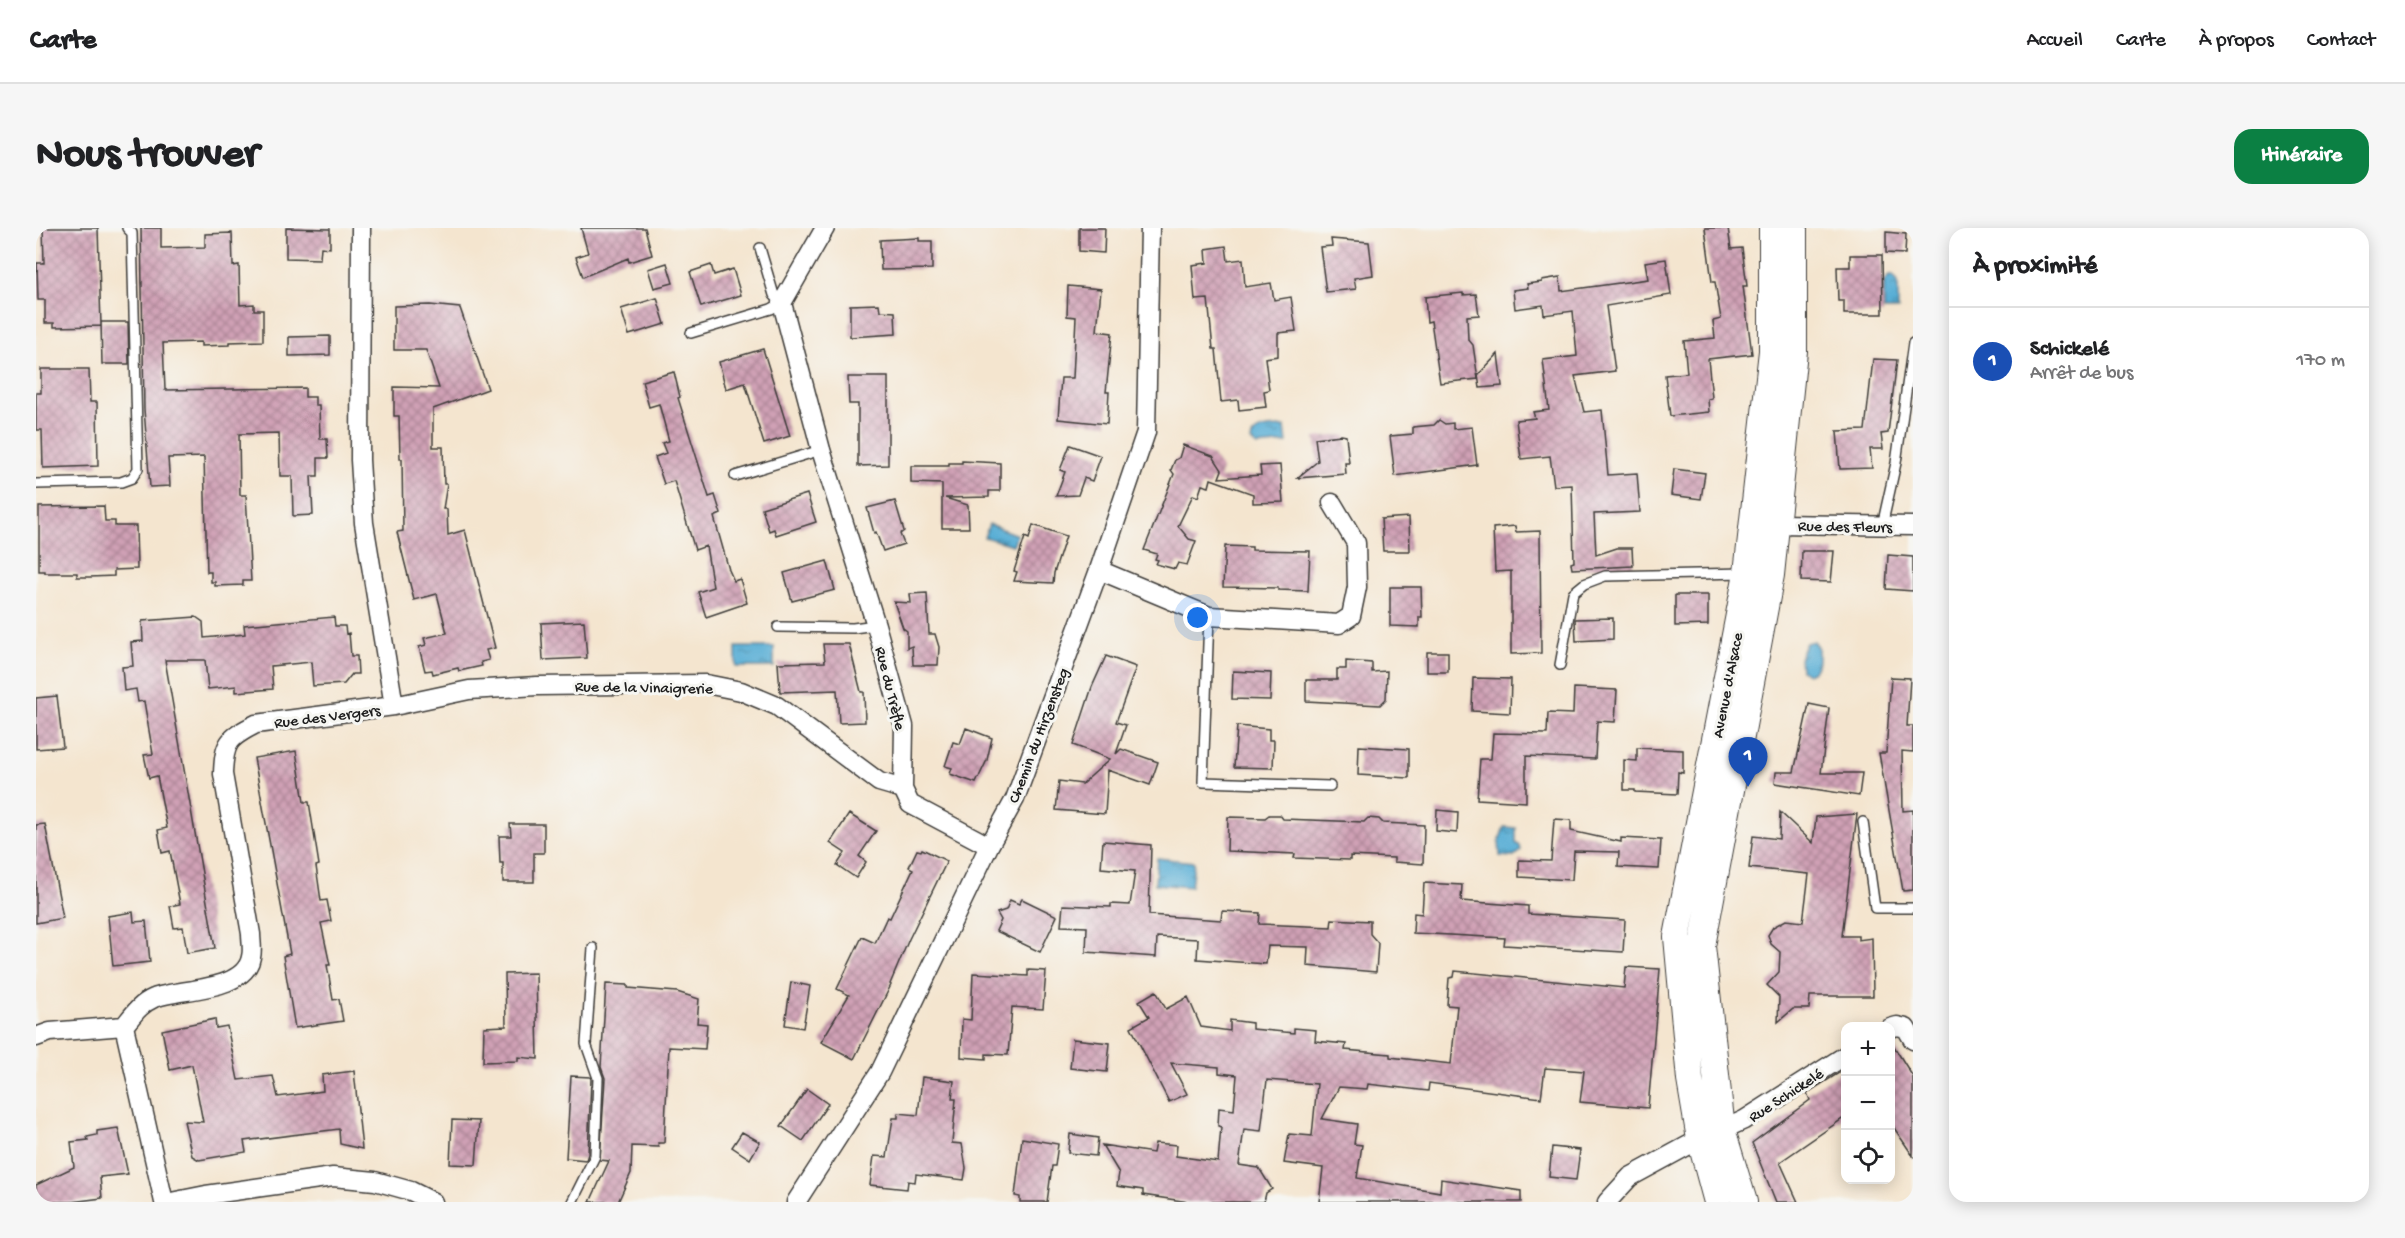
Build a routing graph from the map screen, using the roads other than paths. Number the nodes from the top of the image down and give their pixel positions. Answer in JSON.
{"nodes":[{"id":1,"x":127,"y":228,"type":"edge"},
{"id":2,"x":361,"y":228,"type":"edge"},
{"id":3,"x":825,"y":228,"type":"edge"},
{"id":4,"x":1150,"y":228,"type":"edge"},
{"id":5,"x":1772,"y":228,"type":"edge"},
{"id":6,"x":1794,"y":228,"type":"edge"},
{"id":7,"x":760,"y":248,"type":"dead end"},
{"id":8,"x":782,"y":303,"type":"junction"},
{"id":9,"x":691,"y":333,"type":"dead end"},
{"id":10,"x":1913,"y":344,"type":"edge"},
{"id":11,"x":821,"y":450,"type":"junction"},
{"id":12,"x":735,"y":476,"type":"dead end"},
{"id":13,"x":36,"y":484,"type":"edge"},
{"id":14,"x":1332,"y":503,"type":"dead end"},
{"id":15,"x":1777,"y":524,"type":"junction"},
{"id":16,"x":1882,"y":526,"type":"junction"},
{"id":17,"x":1913,"y":526,"type":"edge"},
{"id":18,"x":1099,"y":570,"type":"junction"},
{"id":19,"x":1748,"y":573,"type":"junction"},
{"id":20,"x":1209,"y":616,"type":"junction"},
{"id":21,"x":876,"y":625,"type":"junction"},
{"id":22,"x":778,"y":627,"type":"dead end"},
{"id":23,"x":1560,"y":665,"type":"dead end"},
{"id":24,"x":394,"y":706,"type":"junction"},
{"id":25,"x":1330,"y":786,"type":"dead end"},
{"id":26,"x":903,"y":789,"type":"junction"},
{"id":27,"x":1863,"y":822,"type":"dead end"},
{"id":28,"x":989,"y":846,"type":"junction"},
{"id":29,"x":1913,"y":908,"type":"edge"},
{"id":30,"x":593,"y":948,"type":"dead end"},
{"id":31,"x":1913,"y":1016,"type":"edge"},
{"id":32,"x":124,"y":1026,"type":"junction"},
{"id":33,"x":1895,"y":1026,"type":"edge"},
{"id":34,"x":1895,"y":1027,"type":"edge"},
{"id":35,"x":36,"y":1037,"type":"edge"},
{"id":36,"x":1913,"y":1040,"type":"edge"},
{"id":37,"x":1841,"y":1058,"type":"edge"},
{"id":38,"x":1711,"y":1134,"type":"junction"},
{"id":39,"x":164,"y":1202,"type":"edge"},
{"id":40,"x":171,"y":1202,"type":"edge"},
{"id":41,"x":433,"y":1202,"type":"edge"},
{"id":42,"x":572,"y":1202,"type":"edge"},
{"id":43,"x":796,"y":1202,"type":"edge"},
{"id":44,"x":1607,"y":1202,"type":"edge"},
{"id":45,"x":1717,"y":1202,"type":"edge"},
{"id":46,"x":1744,"y":1202,"type":"edge"}],
"edges":[{"from":1,"to":13,"type":"lane"},
{"from":2,"to":24,"type":"street","name":"Rue des Vergers"},
{"from":3,"to":8,"type":"street"},
{"from":4,"to":18,"type":"street","name":"Chemin du Hirzensteg"},
{"from":5,"to":19,"type":"main road","name":"Avenue d'Alsace"},
{"from":6,"to":15,"type":"main road","name":"Avenue d'Alsace"},
{"from":7,"to":8,"type":"lane","name":"Rue du Trèfle"},
{"from":8,"to":9,"type":"lane"},
{"from":8,"to":11,"type":"street","name":"Rue du Trèfle"},
{"from":10,"to":16,"type":"lane"},
{"from":11,"to":12,"type":"lane"},
{"from":11,"to":21,"type":"street","name":"Rue du Trèfle"},
{"from":14,"to":20,"type":"street"},
{"from":15,"to":16,"type":"street","name":"Rue des Fleurs"},
{"from":15,"to":38,"type":"main road","name":"Avenue d'Alsace"},
{"from":16,"to":17,"type":"street","name":"Rue des Fleurs"},
{"from":18,"to":20,"type":"street"},
{"from":18,"to":28,"type":"street","name":"Chemin du Hirzensteg"},
{"from":19,"to":23,"type":"lane"},
{"from":19,"to":38,"type":"main road","name":"Avenue d'Alsace"},
{"from":20,"to":25,"type":"lane"},
{"from":21,"to":22,"type":"lane","name":"Rue du Trèfle"},
{"from":21,"to":26,"type":"street","name":"Rue du Trèfle"},
{"from":24,"to":26,"type":"street","name":"Rue de la Vinaigrerie"},
{"from":24,"to":32,"type":"street","name":"Rue des Vergers"},
{"from":26,"to":28,"type":"street"},
{"from":27,"to":29,"type":"lane"},
{"from":28,"to":43,"type":"street","name":"Chemin du Hirzensteg"},
{"from":30,"to":42,"type":"lane"},
{"from":31,"to":33,"type":"lane"},
{"from":32,"to":35,"type":"street"},
{"from":32,"to":39,"type":"street"},
{"from":34,"to":36,"type":"street"},
{"from":37,"to":38,"type":"street","name":"Rue Schickelé"},
{"from":38,"to":44,"type":"street","name":"Rue Schickelé"},
{"from":38,"to":45,"type":"main road","name":"Avenue d'Alsace"},
{"from":38,"to":46,"type":"main road","name":"Avenue d'Alsace"},
{"from":40,"to":41,"type":"street"}]}
